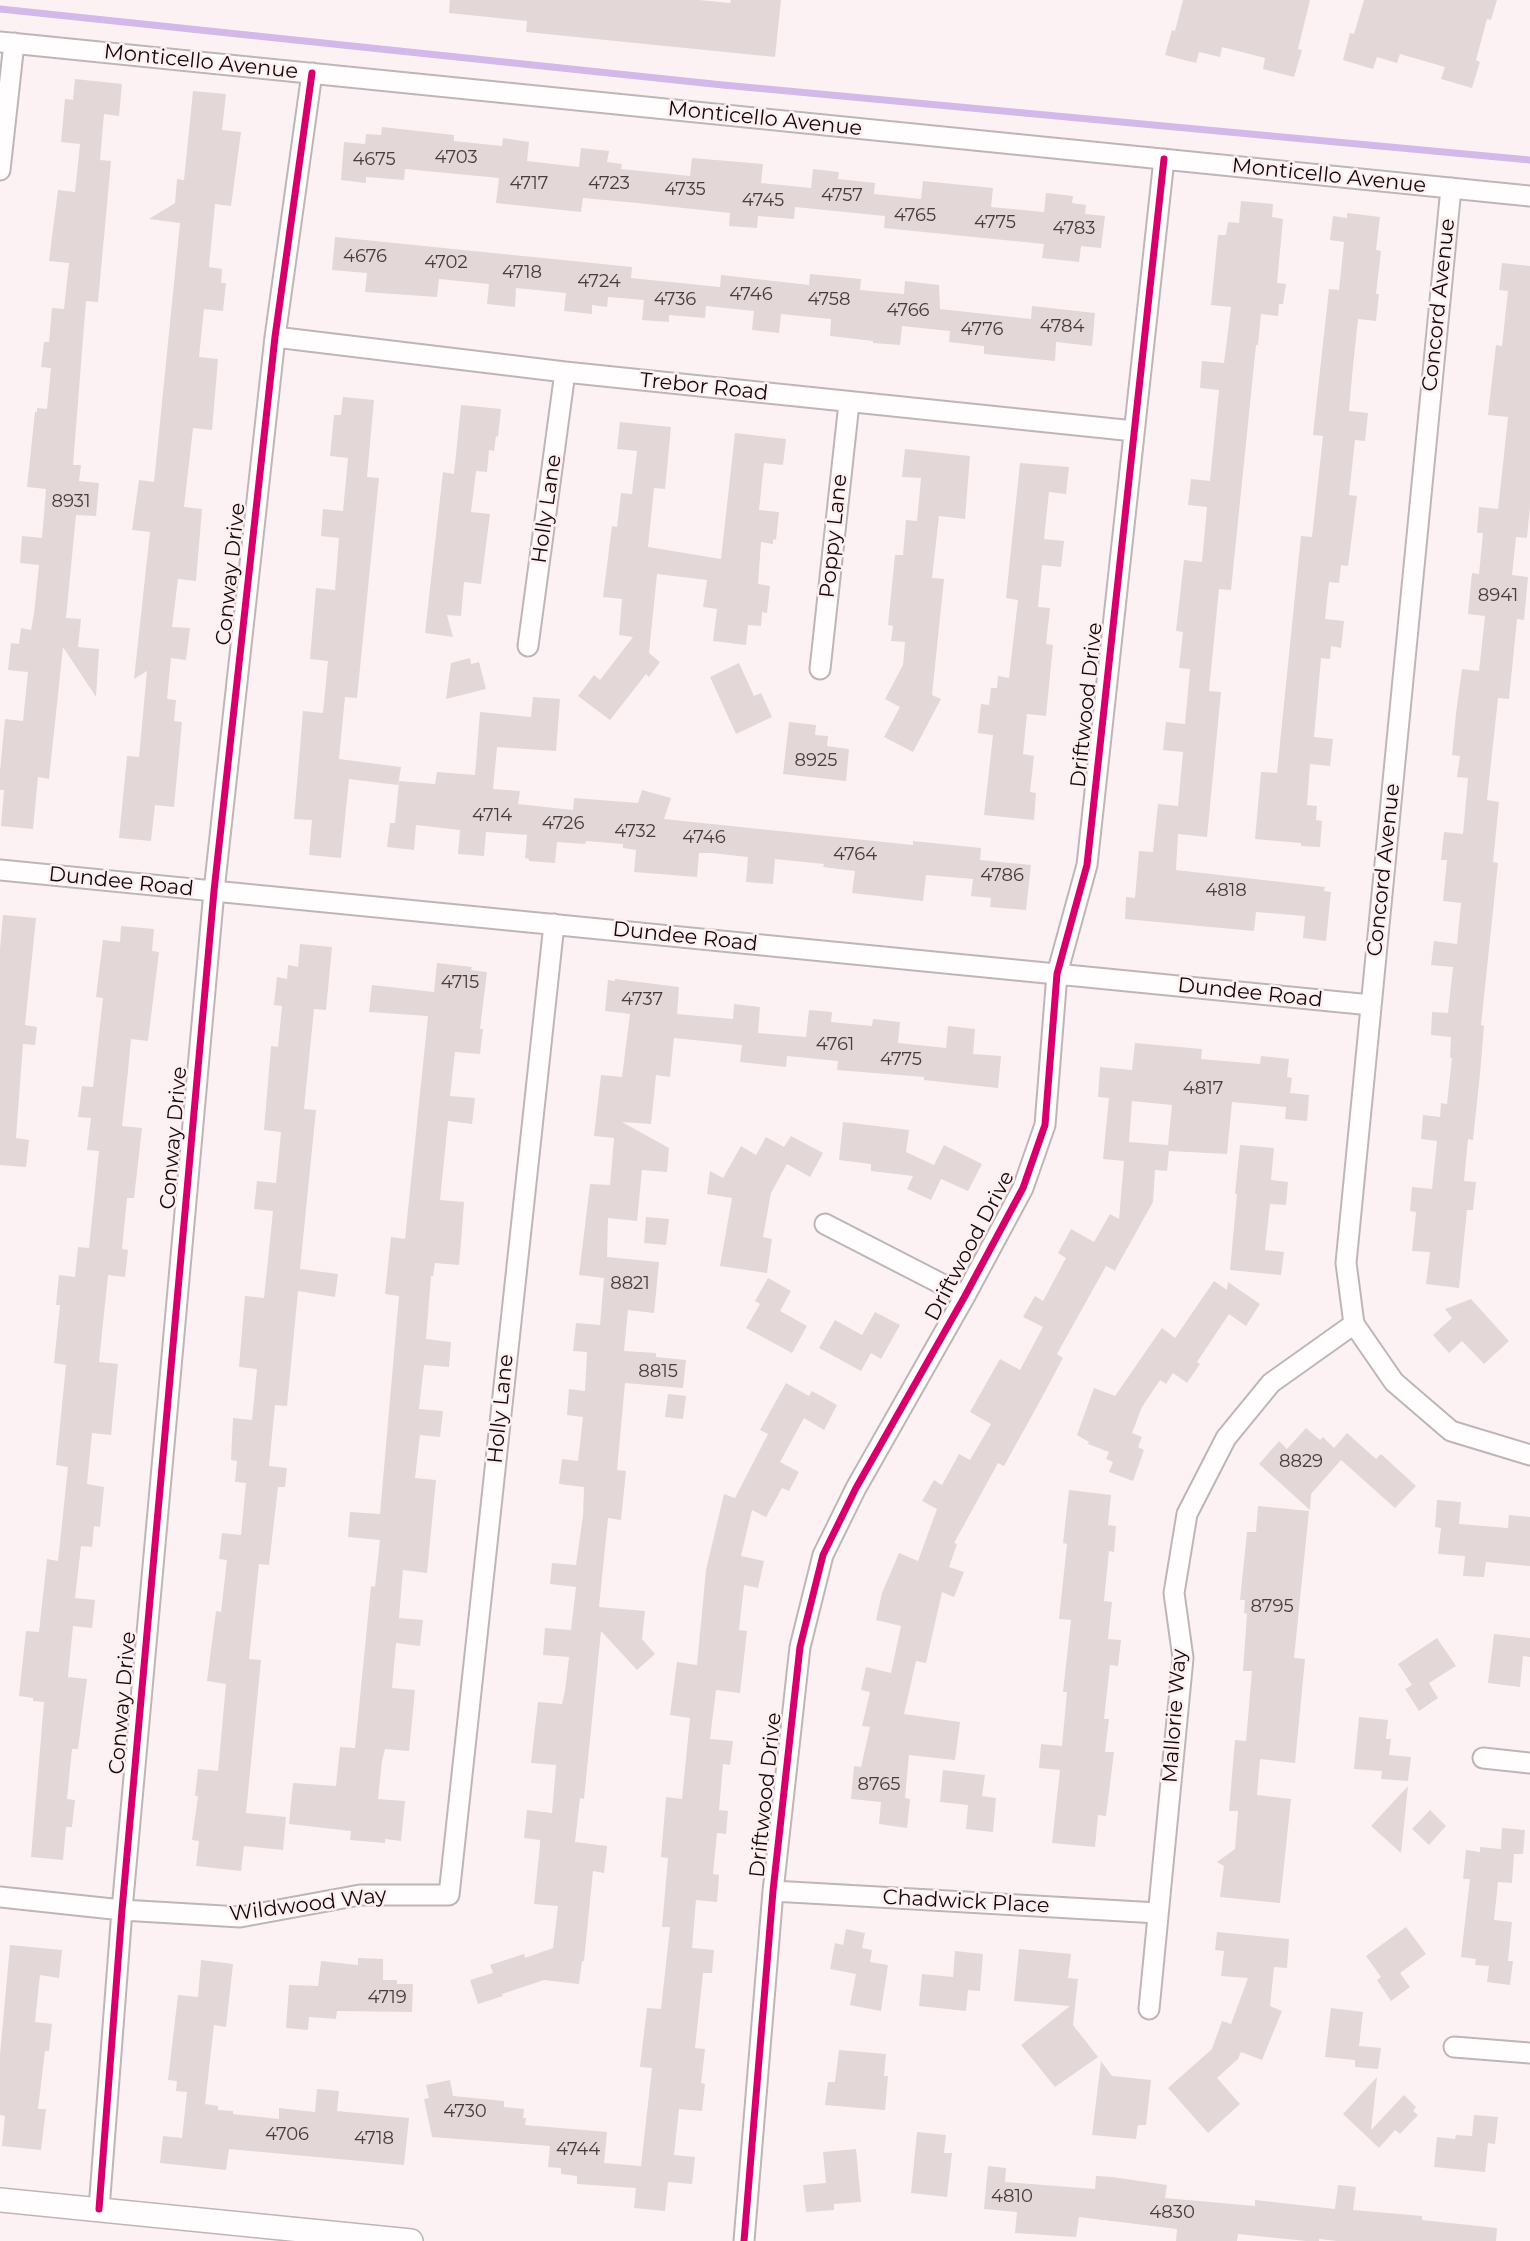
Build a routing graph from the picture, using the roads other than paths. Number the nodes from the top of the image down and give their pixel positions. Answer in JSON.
{"nodes":[{"id":1,"x":7,"y":42,"type":"edge"},
{"id":2,"x":312,"y":74,"type":"junction"},
{"id":3,"x":1164,"y":159,"type":"junction"},
{"id":4,"x":0,"y":170,"type":"edge"},
{"id":5,"x":1451,"y":188,"type":"junction"},
{"id":6,"x":1530,"y":196,"type":"edge"},
{"id":7,"x":275,"y":337,"type":"junction"},
{"id":8,"x":565,"y":372,"type":"junction"},
{"id":9,"x":849,"y":403,"type":"junction"},
{"id":10,"x":1133,"y":431,"type":"junction"},
{"id":11,"x":528,"y":646,"type":"dead end"},
{"id":12,"x":820,"y":669,"type":"dead end"},
{"id":13,"x":0,"y":870,"type":"edge"},
{"id":14,"x":214,"y":891,"type":"junction"},
{"id":15,"x":554,"y":924,"type":"junction"},
{"id":16,"x":1057,"y":974,"type":"junction"},
{"id":17,"x":1371,"y":1005,"type":"junction"},
{"id":18,"x":825,"y":1224,"type":"dead end"},
{"id":19,"x":965,"y":1296,"type":"junction"},
{"id":20,"x":1354,"y":1324,"type":"junction"},
{"id":21,"x":1530,"y":1455,"type":"edge"},
{"id":22,"x":1483,"y":1758,"type":"dead end"},
{"id":23,"x":1530,"y":1763,"type":"edge"},
{"id":24,"x":773,"y":1891,"type":"junction"},
{"id":25,"x":449,"y":1895,"type":"joint"},
{"id":26,"x":0,"y":1897,"type":"edge"},
{"id":27,"x":122,"y":1910,"type":"junction"},
{"id":28,"x":1158,"y":1913,"type":"junction"},
{"id":29,"x":1149,"y":2008,"type":"dead end"},
{"id":30,"x":1454,"y":2047,"type":"dead end"},
{"id":31,"x":1530,"y":2053,"type":"edge"},
{"id":32,"x":0,"y":2200,"type":"edge"},
{"id":33,"x":99,"y":2209,"type":"junction"},
{"id":34,"x":411,"y":2241,"type":"edge"},
{"id":35,"x":744,"y":2241,"type":"edge"}],
"edges":[{"from":1,"to":2,"type":"street","name":"Monticello Avenue"},
{"from":1,"to":4,"type":"street"},
{"from":2,"to":3,"type":"street","name":"Monticello Avenue"},
{"from":2,"to":7,"type":"street","name":"Conway Drive"},
{"from":3,"to":5,"type":"street","name":"Monticello Avenue"},
{"from":3,"to":10,"type":"street","name":"Driftwood Drive"},
{"from":5,"to":6,"type":"street","name":"Monticello Avenue"},
{"from":5,"to":17,"type":"street","name":"Concord Avenue"},
{"from":7,"to":8,"type":"street","name":"Trebor Road"},
{"from":7,"to":14,"type":"street","name":"Conway Drive"},
{"from":8,"to":9,"type":"street","name":"Trebor Road"},
{"from":8,"to":11,"type":"street","name":"Holly Lane"},
{"from":9,"to":10,"type":"street","name":"Trebor Road"},
{"from":9,"to":12,"type":"street","name":"Poppy Lane"},
{"from":10,"to":16,"type":"street","name":"Driftwood Drive"},
{"from":13,"to":14,"type":"street","name":"Dundee Road"},
{"from":14,"to":15,"type":"street","name":"Dundee Road"},
{"from":14,"to":27,"type":"street","name":"Conway Drive"},
{"from":15,"to":16,"type":"street","name":"Dundee Road"},
{"from":15,"to":25,"type":"street","name":"Holly Lane"},
{"from":16,"to":17,"type":"street","name":"Dundee Road"},
{"from":16,"to":19,"type":"street","name":"Driftwood Drive"},
{"from":17,"to":20,"type":"street","name":"Concord Avenue"},
{"from":18,"to":19,"type":"street"},
{"from":19,"to":24,"type":"street","name":"Driftwood Drive"},
{"from":20,"to":21,"type":"street","name":"Concord Avenue"},
{"from":20,"to":28,"type":"street","name":"Mallorie Way"},
{"from":22,"to":23,"type":"street"},
{"from":24,"to":28,"type":"street","name":"Chadwick Place"},
{"from":24,"to":35,"type":"street","name":"Driftwood Drive"},
{"from":25,"to":27,"type":"street","name":"Wildwood Way"},
{"from":26,"to":27,"type":"street","name":"Wildwood Way"},
{"from":27,"to":33,"type":"street","name":"Conway Drive"},
{"from":28,"to":29,"type":"street","name":"Mallorie Way"},
{"from":30,"to":31,"type":"street"},
{"from":32,"to":33,"type":"street"},
{"from":33,"to":34,"type":"street"}]}
